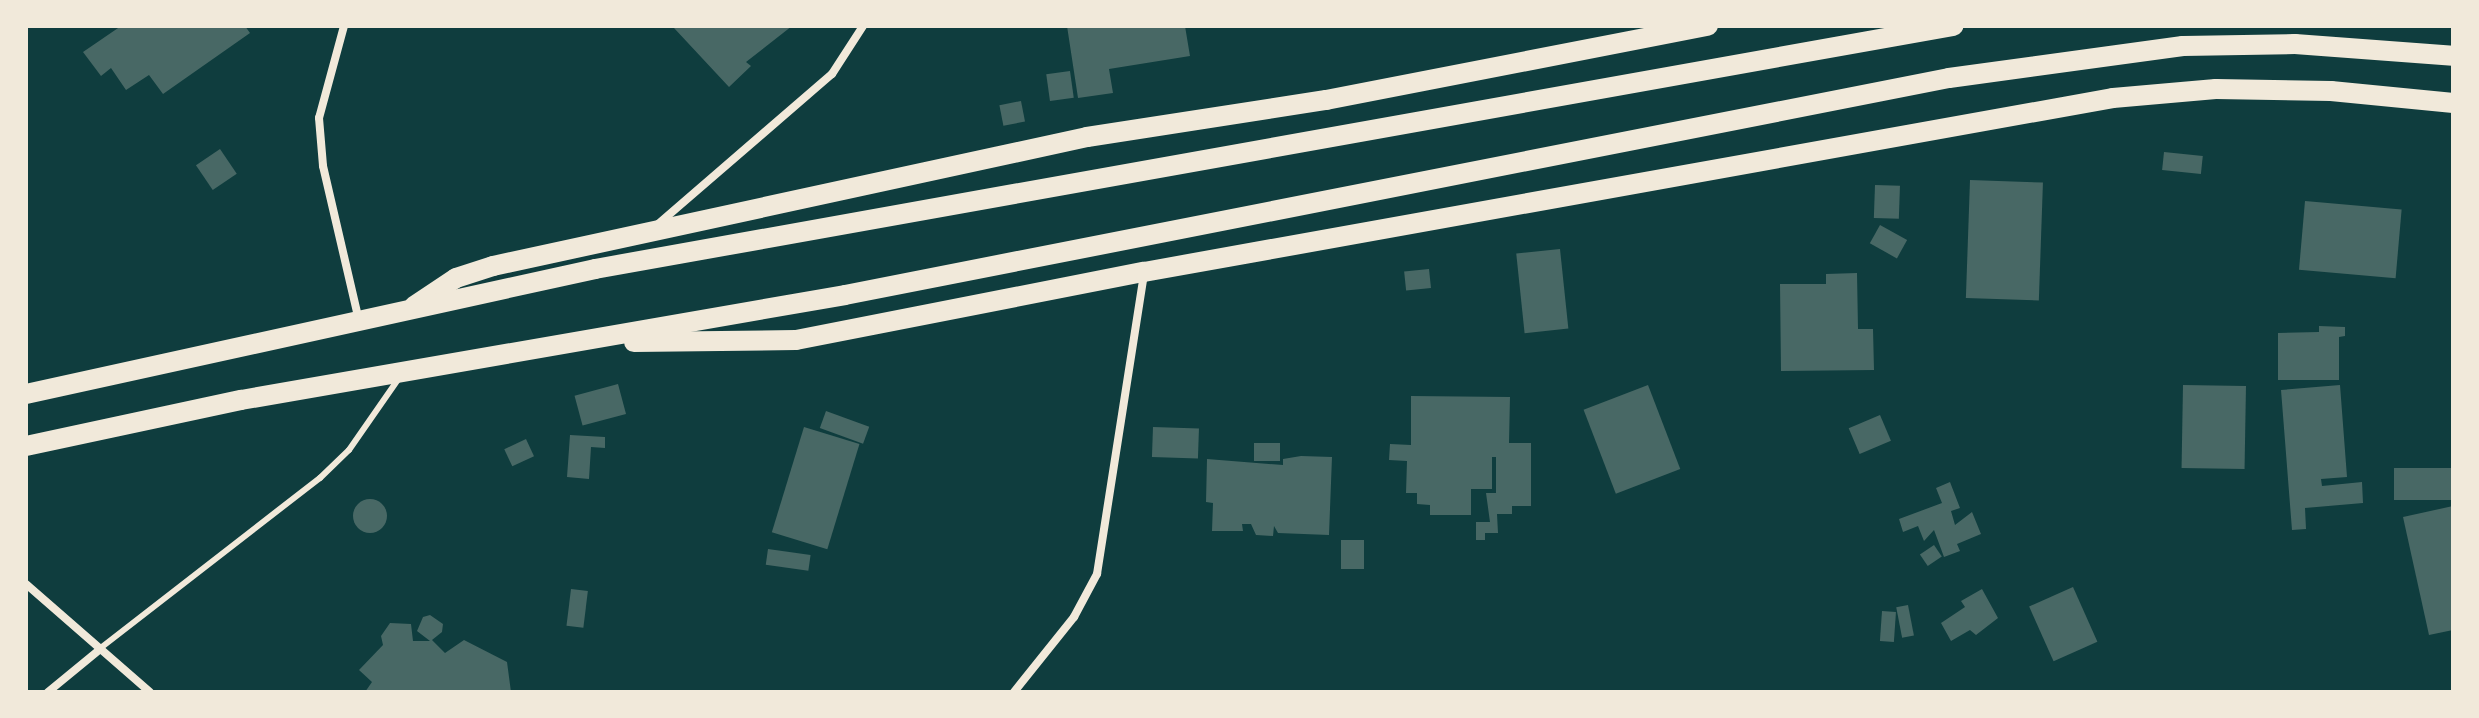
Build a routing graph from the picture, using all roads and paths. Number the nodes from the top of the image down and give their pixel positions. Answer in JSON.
{"nodes":[{"id":1,"x":344,"y":26,"type":"edge"},
{"id":2,"x":863,"y":26,"type":"edge"},
{"id":3,"x":1708,"y":26,"type":"edge"},
{"id":4,"x":1953,"y":26,"type":"edge"},
{"id":5,"x":2453,"y":56,"type":"edge"},
{"id":6,"x":2453,"y":103,"type":"edge"},
{"id":7,"x":651,"y":231,"type":"junction"},
{"id":8,"x":1144,"y":272,"type":"junction"},
{"id":9,"x":405,"y":313,"type":"junction"},
{"id":10,"x":359,"y":323,"type":"junction"},
{"id":11,"x":594,"y":341,"type":"junction"},
{"id":12,"x":403,"y":371,"type":"junction"},
{"id":13,"x":26,"y":394,"type":"edge"},
{"id":14,"x":26,"y":446,"type":"edge"},
{"id":15,"x":26,"y":584,"type":"edge"},
{"id":16,"x":98,"y":651,"type":"junction"},
{"id":17,"x":48,"y":692,"type":"edge"},
{"id":18,"x":150,"y":692,"type":"edge"},
{"id":19,"x":1014,"y":692,"type":"edge"}],
"edges":[{"from":1,"to":10,"type":"street"},
{"from":2,"to":7,"type":"street"},
{"from":3,"to":7,"type":"main road"},
{"from":4,"to":9,"type":"main road"},
{"from":5,"to":11,"type":"main road"},
{"from":6,"to":8,"type":"main road"},
{"from":7,"to":9,"type":"main road"},
{"from":8,"to":11,"type":"main road"},
{"from":8,"to":19,"type":"street"},
{"from":9,"to":10,"type":"main road"},
{"from":10,"to":13,"type":"main road"},
{"from":11,"to":12,"type":"main road"},
{"from":12,"to":14,"type":"main road"},
{"from":12,"to":16,"type":"lane"},
{"from":15,"to":16,"type":"street"},
{"from":16,"to":17,"type":"street"},
{"from":16,"to":18,"type":"street"}]}
